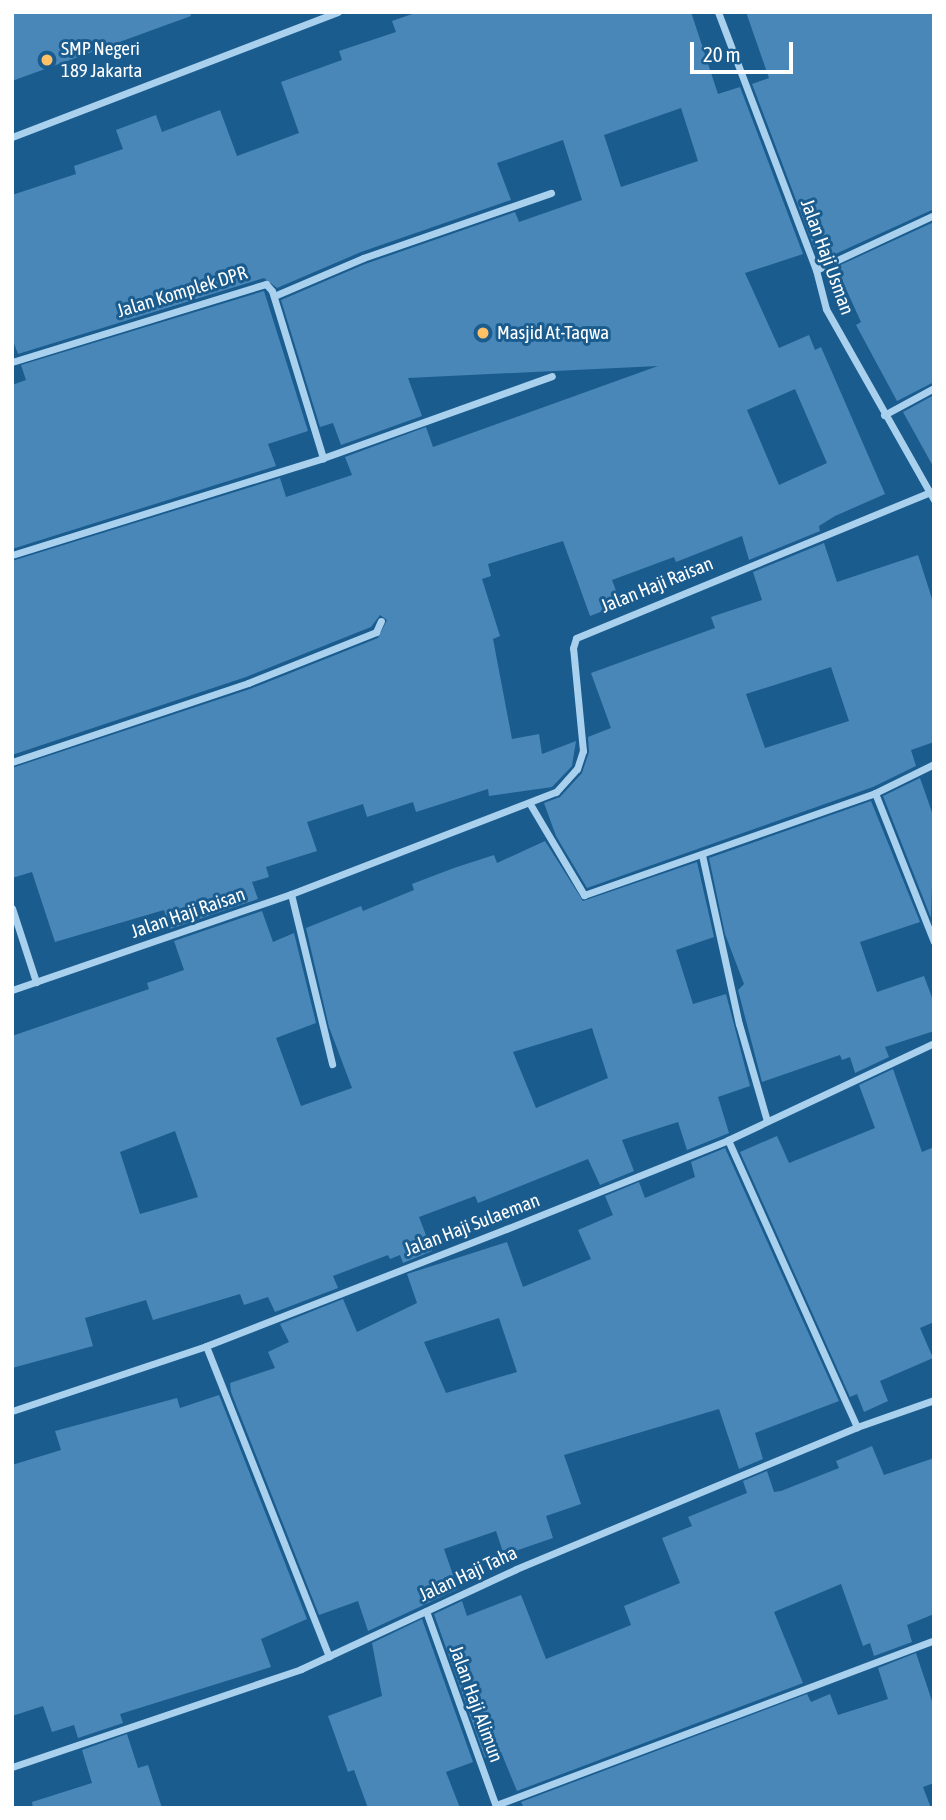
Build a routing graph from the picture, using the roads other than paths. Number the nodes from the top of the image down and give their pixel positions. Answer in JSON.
{"nodes":[{"id":1,"x":338,"y":12,"type":"edge"},
{"id":2,"x":718,"y":12,"type":"edge"},
{"id":3,"x":12,"y":137,"type":"edge"},
{"id":4,"x":551,"y":194,"type":"dead end"},
{"id":5,"x":934,"y":215,"type":"edge"},
{"id":6,"x":816,"y":271,"type":"junction"},
{"id":7,"x":274,"y":296,"type":"junction"},
{"id":8,"x":12,"y":362,"type":"edge"},
{"id":9,"x":552,"y":376,"type":"dead end"},
{"id":10,"x":934,"y":388,"type":"edge"},
{"id":11,"x":884,"y":415,"type":"junction"},
{"id":12,"x":323,"y":458,"type":"junction"},
{"id":13,"x":932,"y":496,"type":"edge"},
{"id":14,"x":12,"y":555,"type":"edge"},
{"id":15,"x":381,"y":621,"type":"dead end"},
{"id":16,"x":12,"y":762,"type":"edge"},
{"id":17,"x":934,"y":764,"type":"edge"},
{"id":18,"x":875,"y":793,"type":"junction"},
{"id":19,"x":530,"y":804,"type":"junction"},
{"id":20,"x":702,"y":855,"type":"junction"},
{"id":21,"x":292,"y":894,"type":"junction"},
{"id":22,"x":12,"y":908,"type":"edge"},
{"id":23,"x":931,"y":930,"type":"edge"},
{"id":24,"x":934,"y":942,"type":"edge"},
{"id":25,"x":36,"y":982,"type":"junction"},
{"id":26,"x":12,"y":990,"type":"edge"},
{"id":27,"x":934,"y":1043,"type":"edge"},
{"id":28,"x":332,"y":1064,"type":"dead end"},
{"id":29,"x":767,"y":1121,"type":"junction"},
{"id":30,"x":728,"y":1140,"type":"junction"},
{"id":31,"x":206,"y":1346,"type":"junction"},
{"id":32,"x":934,"y":1400,"type":"edge"},
{"id":33,"x":12,"y":1411,"type":"edge"},
{"id":34,"x":857,"y":1427,"type":"junction"},
{"id":35,"x":426,"y":1611,"type":"junction"},
{"id":36,"x":934,"y":1640,"type":"edge"},
{"id":37,"x":330,"y":1657,"type":"junction"},
{"id":38,"x":12,"y":1767,"type":"edge"},
{"id":39,"x":496,"y":1806,"type":"edge"}],
"edges":[{"from":1,"to":3,"type":"street"},
{"from":2,"to":6,"type":"street","name":"Jalan Haji Usman"},
{"from":4,"to":7,"type":"street"},
{"from":5,"to":6,"type":"street"},
{"from":6,"to":11,"type":"street","name":"Jalan Haji Usman"},
{"from":7,"to":8,"type":"street","name":"Jalan Komplek DPR"},
{"from":7,"to":12,"type":"street","name":"Jalan Komplek DPR"},
{"from":9,"to":12,"type":"street"},
{"from":10,"to":11,"type":"street"},
{"from":11,"to":13,"type":"street","name":"Jalan Haji Usman"},
{"from":12,"to":14,"type":"street"},
{"from":13,"to":19,"type":"street","name":"Jalan Haji Raisan"},
{"from":15,"to":16,"type":"street"},
{"from":17,"to":18,"type":"street"},
{"from":18,"to":20,"type":"street"},
{"from":18,"to":23,"type":"street"},
{"from":19,"to":20,"type":"street"},
{"from":19,"to":21,"type":"street","name":"Jalan Haji Raisan"},
{"from":20,"to":29,"type":"street"},
{"from":21,"to":25,"type":"street","name":"Jalan Haji Raisan"},
{"from":21,"to":28,"type":"street"},
{"from":22,"to":25,"type":"street"},
{"from":23,"to":24,"type":"street"},
{"from":25,"to":26,"type":"street","name":"Jalan Haji Raisan"},
{"from":27,"to":29,"type":"street","name":"Jalan Haji Sulaeman"},
{"from":29,"to":30,"type":"street","name":"Jalan Haji Sulaeman"},
{"from":30,"to":31,"type":"street","name":"Jalan Haji Sulaeman"},
{"from":30,"to":34,"type":"street"},
{"from":31,"to":33,"type":"street","name":"Jalan Haji Sulaeman"},
{"from":31,"to":37,"type":"street"},
{"from":32,"to":34,"type":"street","name":"Jalan Haji Taha"},
{"from":34,"to":35,"type":"street","name":"Jalan Haji Taha"},
{"from":35,"to":37,"type":"street","name":"Jalan Haji Taha"},
{"from":35,"to":39,"type":"street","name":"Jalan Haji Alimun"},
{"from":36,"to":39,"type":"street"},
{"from":37,"to":38,"type":"street","name":"Jalan Haji Taha"}]}
